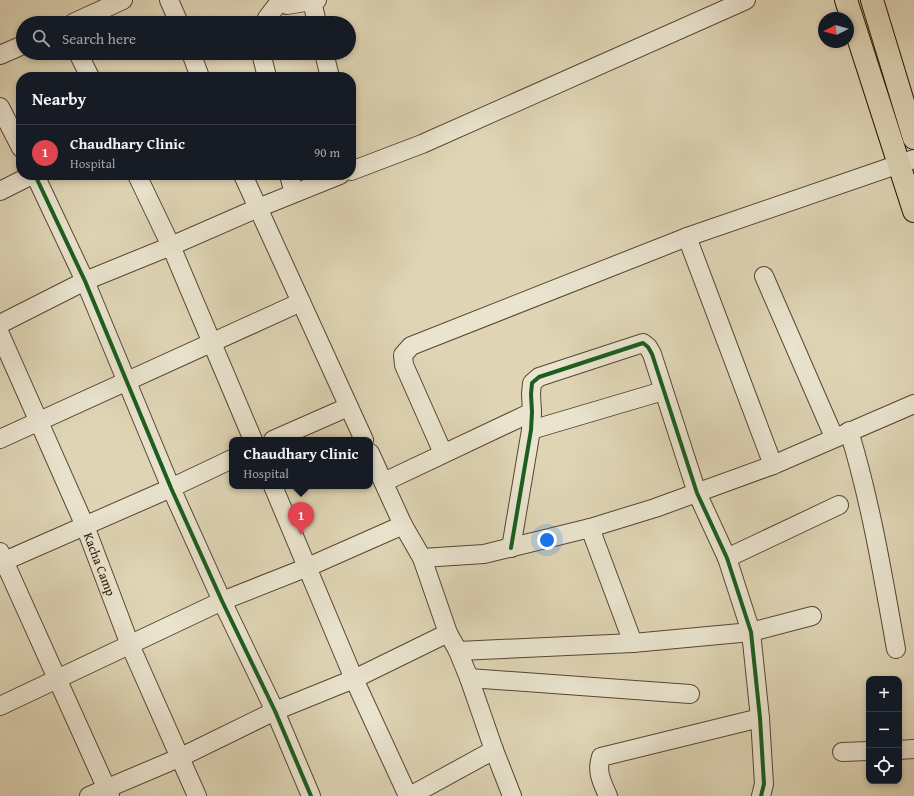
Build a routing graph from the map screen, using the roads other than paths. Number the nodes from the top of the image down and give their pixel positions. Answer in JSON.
{"nodes":[{"id":1,"x":123,"y":0,"type":"edge"},
{"id":2,"x":169,"y":0,"type":"edge"},
{"id":3,"x":280,"y":0,"type":"edge"},
{"id":4,"x":746,"y":0,"type":"edge"},
{"id":5,"x":846,"y":0,"type":"edge"},
{"id":6,"x":872,"y":0,"type":"edge"},
{"id":7,"x":314,"y":1,"type":"edge"},
{"id":8,"x":88,"y":16,"type":"edge"},
{"id":9,"x":175,"y":16,"type":"edge"},
{"id":10,"x":268,"y":16,"type":"edge"},
{"id":11,"x":316,"y":16,"type":"edge"},
{"id":12,"x":16,"y":48,"type":"edge"},
{"id":13,"x":0,"y":55,"type":"edge"},
{"id":14,"x":82,"y":60,"type":"edge"},
{"id":15,"x":193,"y":60,"type":"edge"},
{"id":16,"x":262,"y":60,"type":"edge"},
{"id":17,"x":326,"y":60,"type":"edge"},
{"id":18,"x":88,"y":72,"type":"edge"},
{"id":19,"x":198,"y":72,"type":"edge"},
{"id":20,"x":265,"y":72,"type":"edge"},
{"id":21,"x":329,"y":72,"type":"edge"},
{"id":22,"x":0,"y":107,"type":"edge"},
{"id":23,"x":16,"y":138,"type":"edge"},
{"id":24,"x":914,"y":138,"type":"edge"},
{"id":25,"x":906,"y":162,"type":"edge"},
{"id":26,"x":356,"y":168,"type":"edge"},
{"id":27,"x":23,"y":180,"type":"edge"},
{"id":28,"x":35,"y":180,"type":"edge"},
{"id":29,"x":139,"y":180,"type":"edge"},
{"id":30,"x":245,"y":180,"type":"edge"},
{"id":31,"x":291,"y":180,"type":"edge"},
{"id":32,"x":326,"y":180,"type":"edge"},
{"id":33,"x":0,"y":191,"type":"edge"},
{"id":34,"x":294,"y":193,"type":"junction"},
{"id":35,"x":258,"y":208,"type":"junction"},
{"id":36,"x":914,"y":211,"type":"edge"},
{"id":37,"x":686,"y":237,"type":"junction"},
{"id":38,"x":171,"y":246,"type":"junction"},
{"id":39,"x":764,"y":276,"type":"dead end"},
{"id":40,"x":85,"y":281,"type":"junction"},
{"id":41,"x":301,"y":302,"type":"junction"},
{"id":42,"x":0,"y":324,"type":"edge"},
{"id":43,"x":0,"y":334,"type":"edge"},
{"id":44,"x":212,"y":343,"type":"junction"},
{"id":45,"x":126,"y":382,"type":"junction"},
{"id":46,"x":663,"y":391,"type":"junction"},
{"id":47,"x":914,"y":404,"type":"edge"},
{"id":48,"x":348,"y":407,"type":"junction"},
{"id":49,"x":532,"y":412,"type":"junction"},
{"id":50,"x":40,"y":421,"type":"junction"},
{"id":51,"x":531,"y":430,"type":"junction"},
{"id":52,"x":842,"y":434,"type":"junction"},
{"id":53,"x":252,"y":437,"type":"edge"},
{"id":54,"x":280,"y":437,"type":"edge"},
{"id":55,"x":363,"y":437,"type":"edge"},
{"id":56,"x":0,"y":439,"type":"edge"},
{"id":57,"x":443,"y":453,"type":"junction"},
{"id":58,"x":373,"y":459,"type":"edge"},
{"id":59,"x":229,"y":460,"type":"edge"},
{"id":60,"x":773,"y":465,"type":"junction"},
{"id":61,"x":384,"y":482,"type":"junction"},
{"id":62,"x":171,"y":488,"type":"junction"},
{"id":63,"x":274,"y":489,"type":"edge"},
{"id":64,"x":697,"y":493,"type":"junction"},
{"id":65,"x":839,"y":505,"type":"dead end"},
{"id":66,"x":403,"y":525,"type":"junction"},
{"id":67,"x":85,"y":526,"type":"junction"},
{"id":68,"x":590,"y":528,"type":"junction"},
{"id":69,"x":511,"y":548,"type":"junction"},
{"id":70,"x":422,"y":558,"type":"junction"},
{"id":71,"x":727,"y":558,"type":"junction"},
{"id":72,"x":1,"y":559,"type":"edge"},
{"id":73,"x":308,"y":567,"type":"junction"},
{"id":74,"x":222,"y":601,"type":"junction"},
{"id":75,"x":812,"y":616,"type":"dead end"},
{"id":76,"x":751,"y":632,"type":"junction"},
{"id":77,"x":448,"y":633,"type":"junction"},
{"id":78,"x":633,"y":642,"type":"junction"},
{"id":79,"x":130,"y":645,"type":"junction"},
{"id":80,"x":896,"y":649,"type":"dead end"},
{"id":81,"x":458,"y":651,"type":"junction"},
{"id":82,"x":354,"y":678,"type":"junction"},
{"id":83,"x":469,"y":678,"type":"junction"},
{"id":84,"x":57,"y":679,"type":"junction"},
{"id":85,"x":690,"y":694,"type":"dead end"},
{"id":86,"x":0,"y":706,"type":"edge"},
{"id":87,"x":275,"y":711,"type":"junction"},
{"id":88,"x":760,"y":718,"type":"junction"},
{"id":89,"x":914,"y":749,"type":"edge"},
{"id":90,"x":494,"y":750,"type":"junction"},
{"id":91,"x":902,"y":750,"type":"edge"},
{"id":92,"x":866,"y":751,"type":"edge"},
{"id":93,"x":842,"y":752,"type":"dead end"},
{"id":94,"x":181,"y":758,"type":"junction"},
{"id":95,"x":108,"y":792,"type":"edge"},
{"id":96,"x":89,"y":796,"type":"edge"},
{"id":97,"x":197,"y":796,"type":"edge"},
{"id":98,"x":311,"y":796,"type":"edge"},
{"id":99,"x":409,"y":796,"type":"edge"},
{"id":100,"x":512,"y":796,"type":"edge"},
{"id":101,"x":608,"y":796,"type":"edge"},
{"id":102,"x":761,"y":796,"type":"edge"}],
"edges":[{"from":1,"to":8,"type":"street"},
{"from":2,"to":9,"type":"street"},
{"from":3,"to":7,"type":"street"},
{"from":3,"to":10,"type":"street"},
{"from":4,"to":26,"type":"street"},
{"from":5,"to":25,"type":"main road"},
{"from":6,"to":24,"type":"main road"},
{"from":7,"to":11,"type":"street"},
{"from":12,"to":13,"type":"street"},
{"from":14,"to":18,"type":"street"},
{"from":15,"to":19,"type":"street"},
{"from":16,"to":20,"type":"street"},
{"from":17,"to":21,"type":"street"},
{"from":22,"to":23,"type":"street"},
{"from":25,"to":36,"type":"main road"},
{"from":25,"to":37,"type":"street"},
{"from":27,"to":33,"type":"street"},
{"from":28,"to":40,"type":"street"},
{"from":29,"to":38,"type":"street"},
{"from":30,"to":35,"type":"street"},
{"from":31,"to":34,"type":"street"},
{"from":32,"to":34,"type":"street"},
{"from":34,"to":35,"type":"street"},
{"from":35,"to":38,"type":"street"},
{"from":35,"to":41,"type":"street"},
{"from":37,"to":57,"type":"street"},
{"from":37,"to":60,"type":"street"},
{"from":38,"to":40,"type":"street"},
{"from":38,"to":44,"type":"street"},
{"from":39,"to":52,"type":"street"},
{"from":40,"to":42,"type":"street"},
{"from":40,"to":45,"type":"street"},
{"from":41,"to":44,"type":"street"},
{"from":41,"to":48,"type":"street"},
{"from":43,"to":50,"type":"street","name":"Kacha Camp"},
{"from":44,"to":45,"type":"street"},
{"from":44,"to":53,"type":"street"},
{"from":45,"to":50,"type":"street"},
{"from":45,"to":62,"type":"street"},
{"from":46,"to":49,"type":"street"},
{"from":46,"to":51,"type":"street"},
{"from":46,"to":64,"type":"street"},
{"from":47,"to":52,"type":"street"},
{"from":48,"to":54,"type":"street"},
{"from":48,"to":55,"type":"street"},
{"from":49,"to":51,"type":"street"},
{"from":49,"to":57,"type":"street"},
{"from":50,"to":56,"type":"street"},
{"from":50,"to":67,"type":"street","name":"Kacha Camp"},
{"from":51,"to":69,"type":"street"},
{"from":52,"to":60,"type":"street"},
{"from":52,"to":80,"type":"street"},
{"from":57,"to":61,"type":"street"},
{"from":58,"to":61,"type":"street"},
{"from":59,"to":62,"type":"street"},
{"from":60,"to":64,"type":"street"},
{"from":61,"to":66,"type":"street"},
{"from":62,"to":67,"type":"street"},
{"from":62,"to":74,"type":"street"},
{"from":63,"to":73,"type":"street"},
{"from":64,"to":68,"type":"street"},
{"from":64,"to":71,"type":"street"},
{"from":65,"to":71,"type":"street"},
{"from":66,"to":70,"type":"street"},
{"from":66,"to":73,"type":"street"},
{"from":67,"to":72,"type":"street"},
{"from":67,"to":79,"type":"street","name":"Kacha Camp"},
{"from":68,"to":69,"type":"street"},
{"from":68,"to":78,"type":"street"},
{"from":69,"to":70,"type":"street"},
{"from":70,"to":77,"type":"street"},
{"from":71,"to":76,"type":"street"},
{"from":72,"to":84,"type":"street"},
{"from":73,"to":74,"type":"street"},
{"from":73,"to":82,"type":"street"},
{"from":74,"to":79,"type":"street"},
{"from":74,"to":87,"type":"street"},
{"from":75,"to":76,"type":"street"},
{"from":76,"to":78,"type":"street"},
{"from":76,"to":88,"type":"street"},
{"from":77,"to":81,"type":"street"},
{"from":77,"to":82,"type":"street"},
{"from":78,"to":81,"type":"street"},
{"from":79,"to":84,"type":"street"},
{"from":79,"to":94,"type":"street","name":"Kacha Camp"},
{"from":81,"to":83,"type":"street"},
{"from":82,"to":87,"type":"street"},
{"from":82,"to":99,"type":"street"},
{"from":83,"to":85,"type":"street"},
{"from":83,"to":90,"type":"street"},
{"from":84,"to":86,"type":"street"},
{"from":84,"to":95,"type":"street"},
{"from":87,"to":94,"type":"street"},
{"from":87,"to":98,"type":"street"},
{"from":88,"to":101,"type":"street"},
{"from":88,"to":102,"type":"street"},
{"from":89,"to":91,"type":"street"},
{"from":90,"to":99,"type":"street"},
{"from":90,"to":100,"type":"street"},
{"from":92,"to":93,"type":"street"},
{"from":94,"to":95,"type":"street"},
{"from":94,"to":97,"type":"street","name":"Kacha Camp"},
{"from":95,"to":96,"type":"street"}]}
